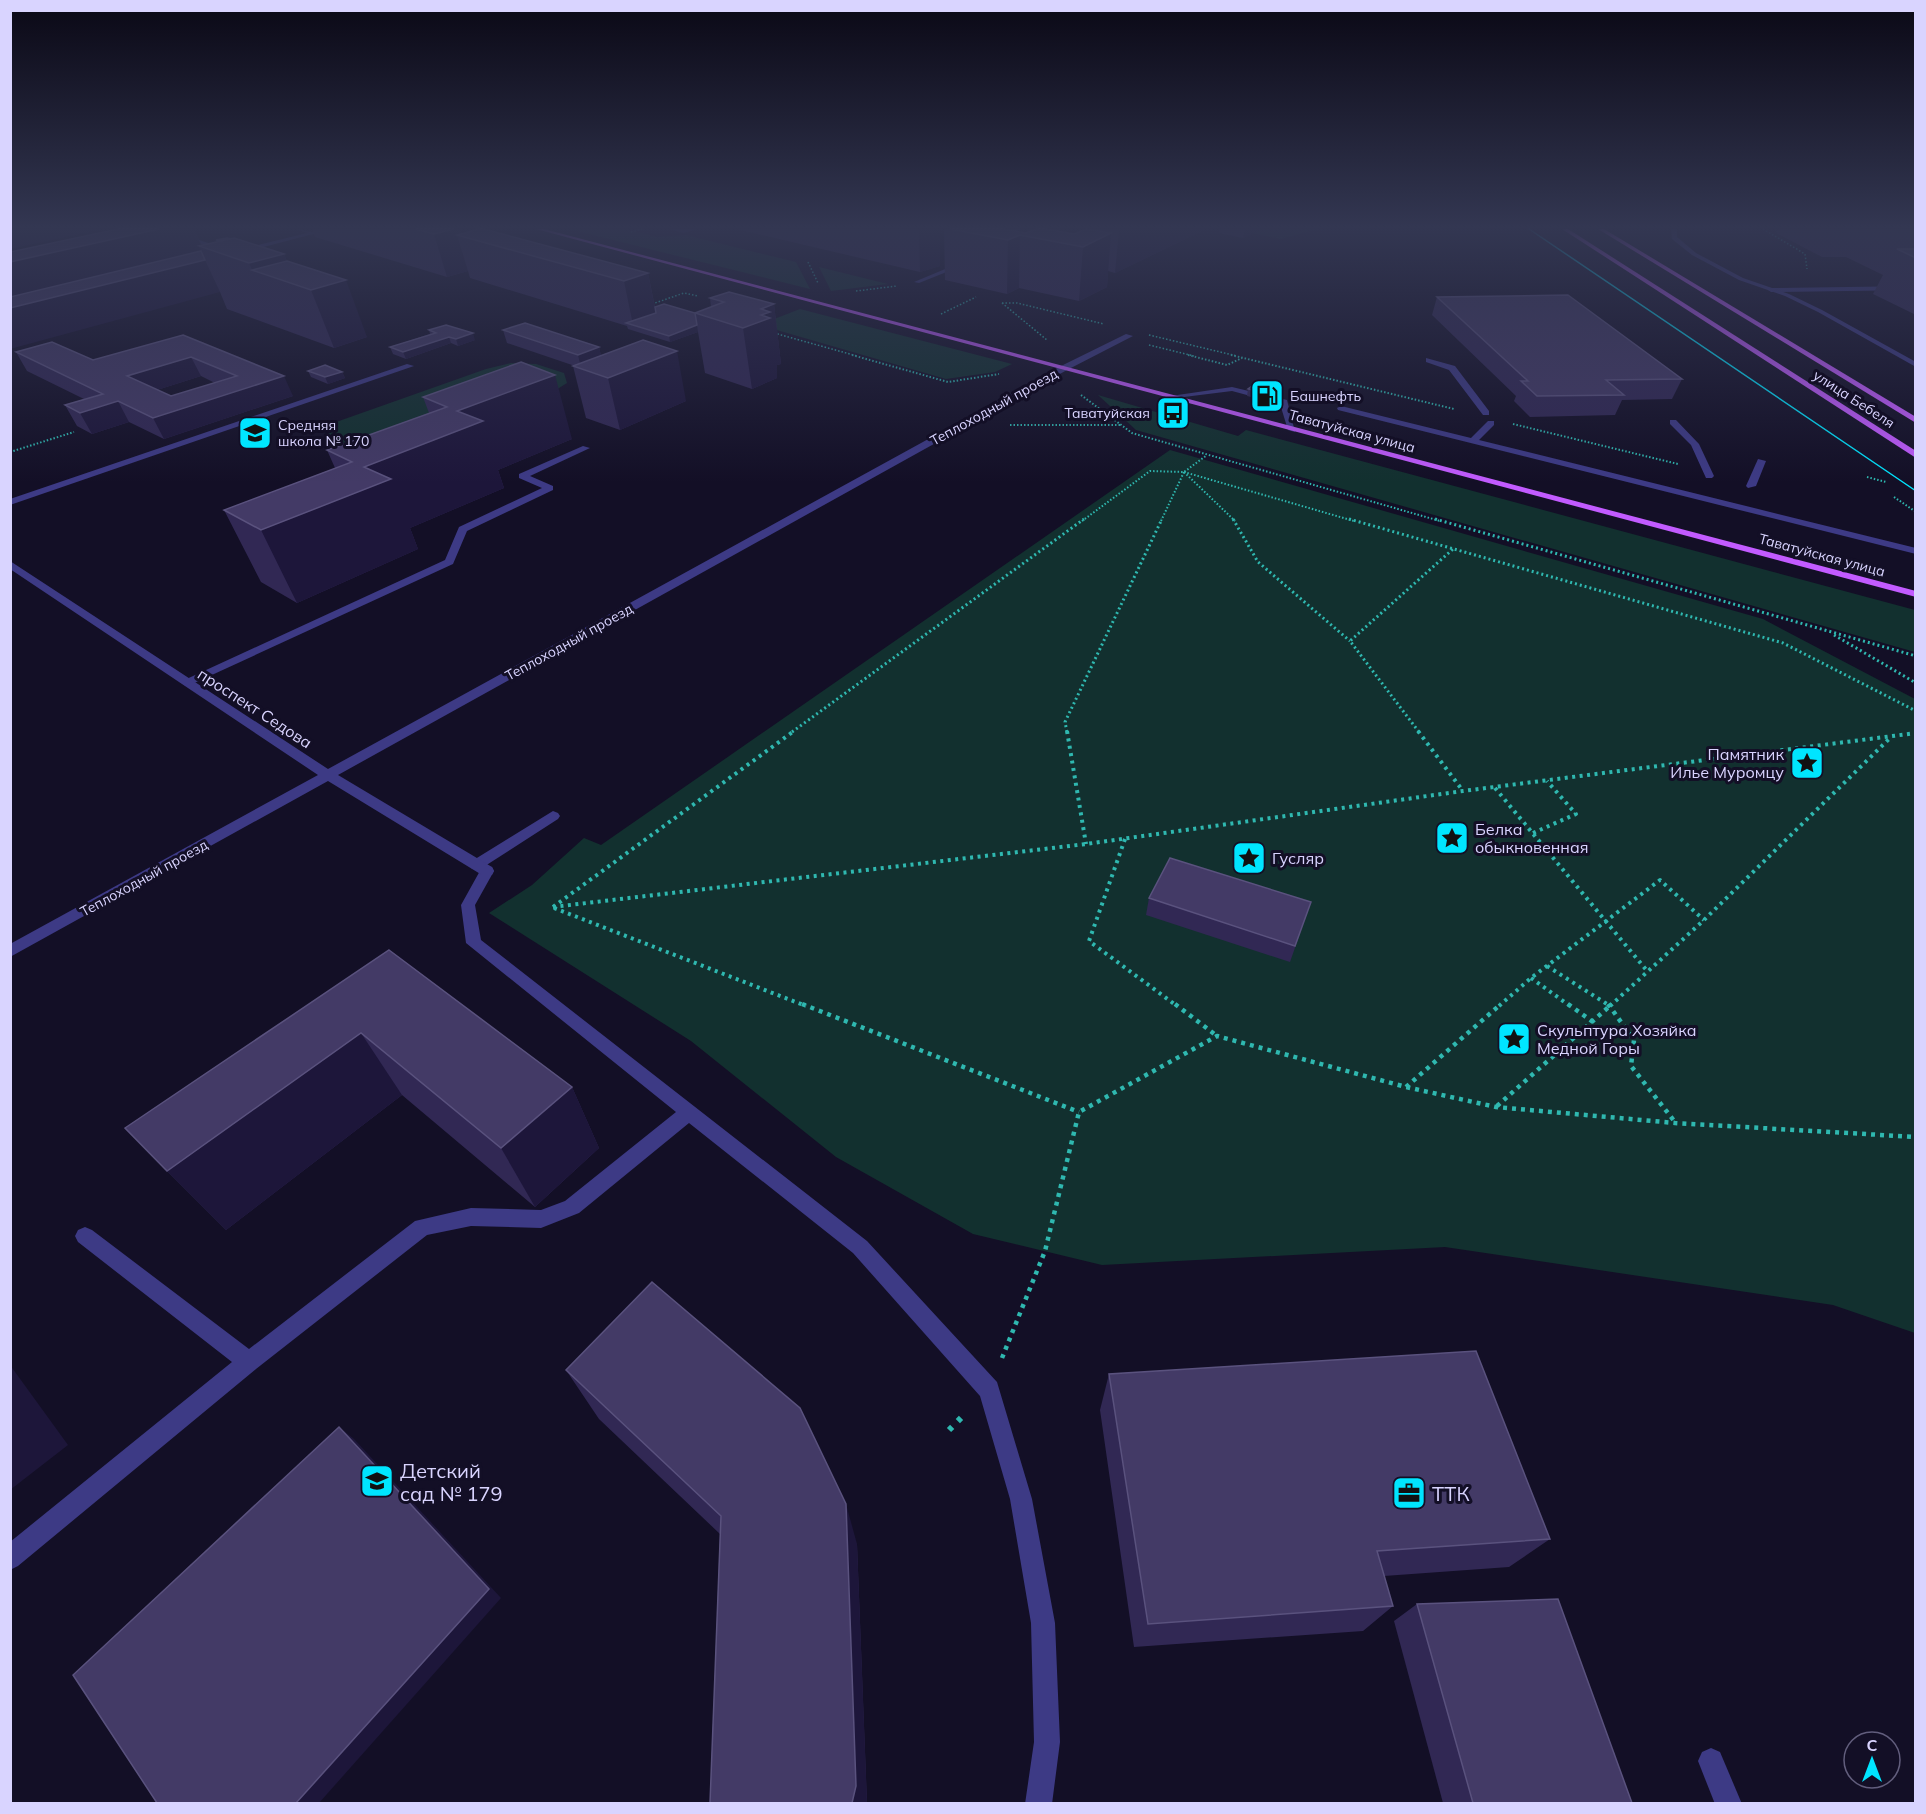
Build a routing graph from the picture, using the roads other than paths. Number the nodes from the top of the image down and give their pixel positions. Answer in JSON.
{"nodes":[{"id":1,"x":859,"y":314,"type":"edge"},
{"id":2,"x":1696,"y":314,"type":"edge"},
{"id":3,"x":1740,"y":314,"type":"edge"},
{"id":4,"x":1825,"y":314,"type":"edge"},
{"id":5,"x":1129,"y":336,"type":"dead end"},
{"id":6,"x":1429,"y":360,"type":"dead end"},
{"id":7,"x":1916,"y":365,"type":"edge"},
{"id":8,"x":410,"y":366,"type":"dead end"},
{"id":9,"x":1064,"y":368,"type":"junction"},
{"id":10,"x":1168,"y":397,"type":"junction"},
{"id":11,"x":1341,"y":408,"type":"dead end"},
{"id":12,"x":1486,"y":412,"type":"dead end"},
{"id":13,"x":1916,"y":421,"type":"edge"},
{"id":14,"x":1672,"y":422,"type":"dead end"},
{"id":15,"x":1491,"y":423,"type":"dead end"},
{"id":16,"x":1292,"y":430,"type":"junction"},
{"id":17,"x":1473,"y":441,"type":"junction"},
{"id":18,"x":586,"y":448,"type":"dead end"},
{"id":19,"x":1916,"y":455,"type":"edge"},
{"id":20,"x":1761,"y":461,"type":"dead end"},
{"id":21,"x":1708,"y":474,"type":"road end"},
{"id":22,"x":1751,"y":486,"type":"dead end"},
{"id":23,"x":10,"y":502,"type":"edge"},
{"id":24,"x":1916,"y":551,"type":"edge"},
{"id":25,"x":10,"y":564,"type":"edge"},
{"id":26,"x":1916,"y":594,"type":"edge"},
{"id":27,"x":186,"y":682,"type":"junction"},
{"id":28,"x":328,"y":774,"type":"junction"},
{"id":29,"x":553,"y":816,"type":"dead end"},
{"id":30,"x":482,"y":868,"type":"junction"},
{"id":31,"x":10,"y":951,"type":"edge"},
{"id":32,"x":688,"y":1112,"type":"junction"},
{"id":33,"x":85,"y":1236,"type":"dead end"},
{"id":34,"x":249,"y":1362,"type":"junction"},
{"id":35,"x":10,"y":1558,"type":"edge"},
{"id":36,"x":1711,"y":1761,"type":"dead end"},
{"id":37,"x":1038,"y":1803,"type":"edge"},
{"id":38,"x":1729,"y":1803,"type":"edge"}],
"edges":[{"from":1,"to":9,"type":"main road","name":"Таватуйская улица"},
{"from":2,"to":19,"type":"main road","name":"улица Бебеля"},
{"from":3,"to":13,"type":"main road","name":"улица Бебеля"},
{"from":4,"to":7,"type":"street"},
{"from":5,"to":9,"type":"street","name":"Теплоходный проезд"},
{"from":6,"to":12,"type":"street"},
{"from":8,"to":23,"type":"street"},
{"from":9,"to":10,"type":"main road","name":"Таватуйская улица"},
{"from":9,"to":28,"type":"street","name":"Теплоходный проезд"},
{"from":10,"to":16,"type":"main road","name":"Таватуйская улица"},
{"from":10,"to":16,"type":"street"},
{"from":11,"to":17,"type":"street"},
{"from":14,"to":21,"type":"street"},
{"from":15,"to":17,"type":"street"},
{"from":16,"to":26,"type":"main road","name":"Таватуйская улица"},
{"from":17,"to":24,"type":"street"},
{"from":18,"to":27,"type":"street"},
{"from":20,"to":22,"type":"street"},
{"from":25,"to":27,"type":"street","name":"проспект Седова"},
{"from":27,"to":28,"type":"street","name":"проспект Седова"},
{"from":28,"to":30,"type":"street","name":"проспект Седова"},
{"from":28,"to":31,"type":"street","name":"Теплоходный проезд"},
{"from":29,"to":30,"type":"street"},
{"from":30,"to":32,"type":"street"},
{"from":32,"to":34,"type":"street"},
{"from":32,"to":37,"type":"street"},
{"from":33,"to":34,"type":"street"},
{"from":34,"to":35,"type":"street"},
{"from":36,"to":38,"type":"street"}]}
